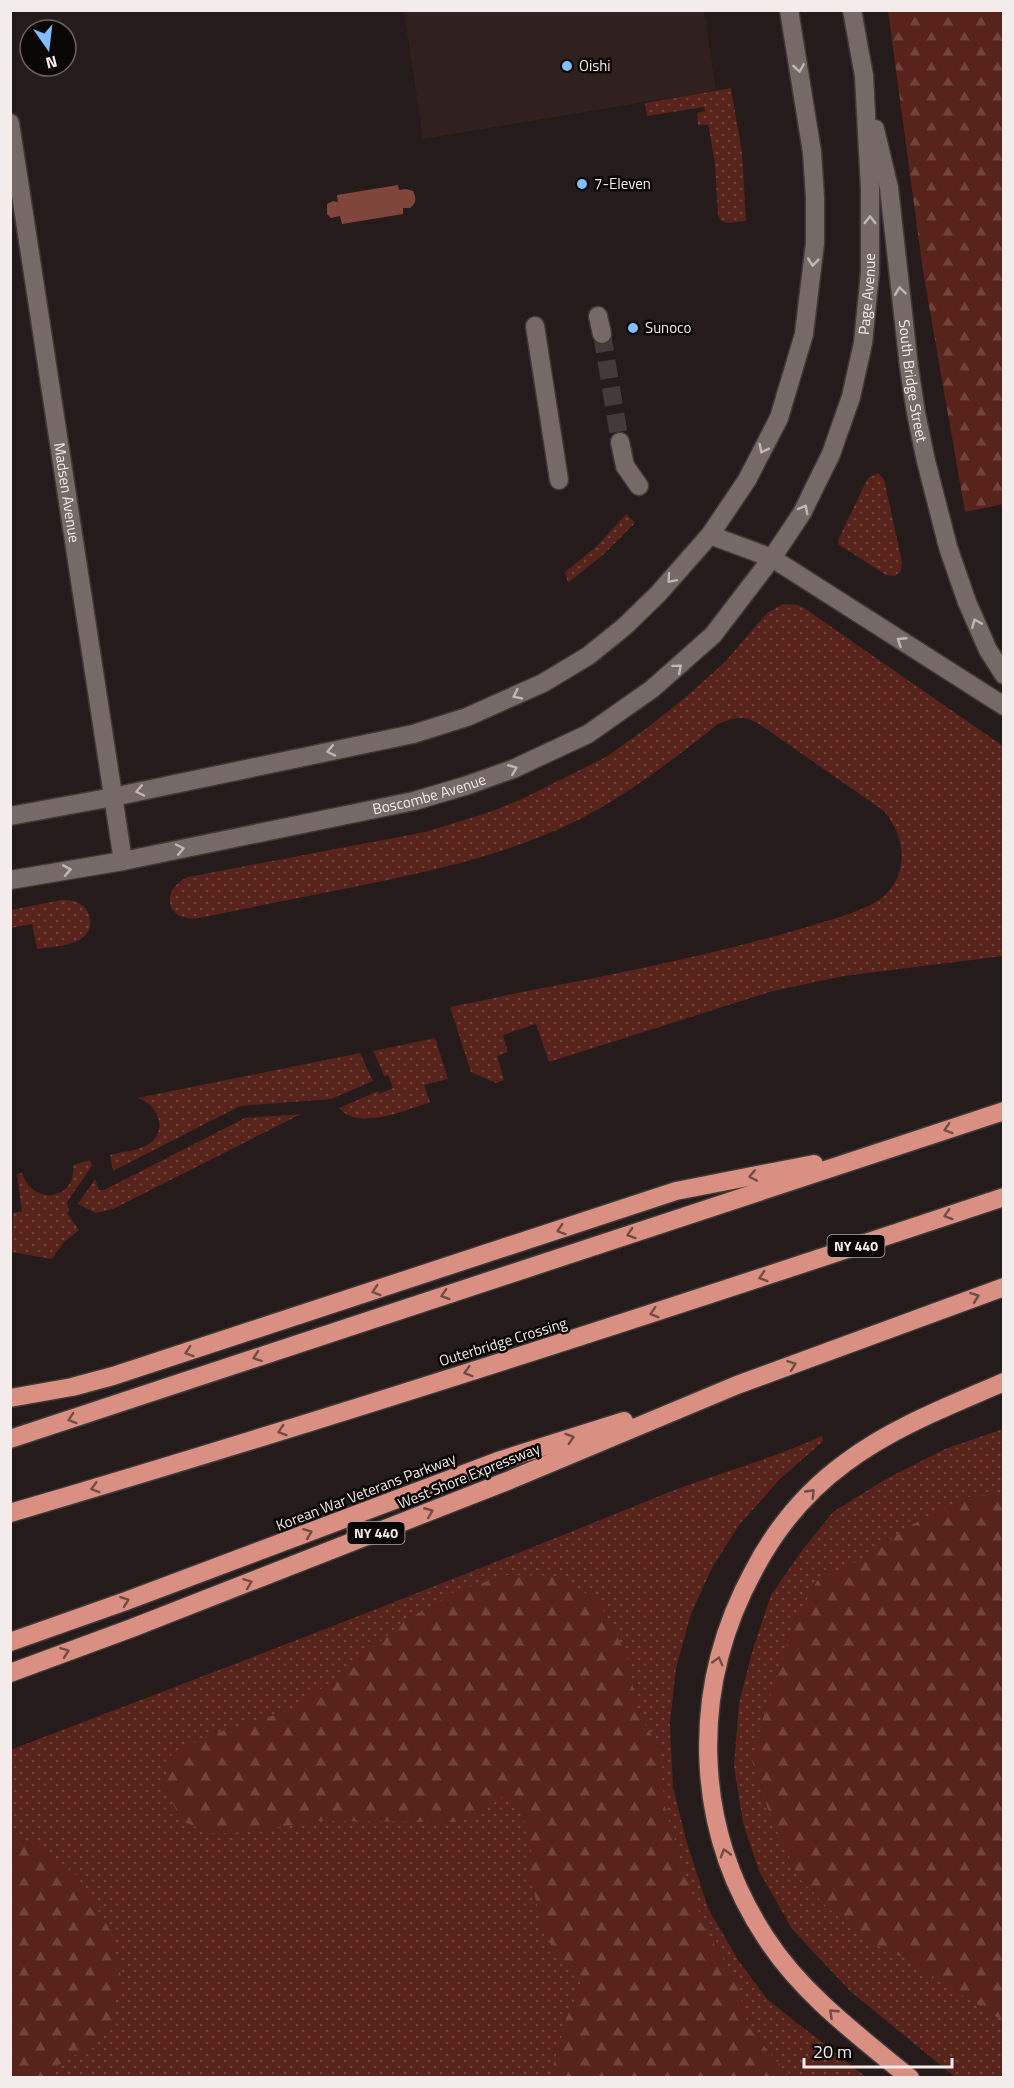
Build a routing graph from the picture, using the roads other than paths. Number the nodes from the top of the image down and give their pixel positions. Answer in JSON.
{"nodes":[{"id":1,"x":789,"y":10,"type":"edge"},
{"id":2,"x":852,"y":10,"type":"edge"},
{"id":3,"x":864,"y":76,"type":"junction"},
{"id":4,"x":10,"y":123,"type":"edge"},
{"id":5,"x":535,"y":326,"type":"dead end"},
{"id":6,"x":620,"y":442,"type":"tunnel mouth"},
{"id":7,"x":559,"y":480,"type":"dead end"},
{"id":8,"x":639,"y":486,"type":"dead end"},
{"id":9,"x":710,"y":535,"type":"junction"},
{"id":10,"x":772,"y":558,"type":"junction"},
{"id":11,"x":1004,"y":675,"type":"edge"},
{"id":12,"x":1004,"y":706,"type":"edge"},
{"id":13,"x":113,"y":797,"type":"junction"},
{"id":14,"x":10,"y":816,"type":"edge"},
{"id":15,"x":123,"y":861,"type":"junction"},
{"id":16,"x":10,"y":880,"type":"edge"},
{"id":17,"x":1004,"y":1111,"type":"edge"},
{"id":18,"x":892,"y":1148,"type":"junction"},
{"id":19,"x":1004,"y":1197,"type":"edge"},
{"id":20,"x":1004,"y":1287,"type":"edge"},
{"id":21,"x":1004,"y":1382,"type":"edge"},
{"id":22,"x":738,"y":1385,"type":"junction"},
{"id":23,"x":10,"y":1398,"type":"edge"},
{"id":24,"x":10,"y":1439,"type":"edge"},
{"id":25,"x":10,"y":1513,"type":"edge"},
{"id":26,"x":10,"y":1642,"type":"edge"},
{"id":27,"x":10,"y":1673,"type":"edge"},
{"id":28,"x":910,"y":2078,"type":"edge"}],
"edges":[{"from":1,"to":9,"type":"street","one_way":true},
{"from":2,"to":3,"type":"street","name":"Page Avenue"},
{"from":10,"to":3,"type":"street","name":"Page Avenue","one_way":true},
{"from":11,"to":3,"type":"street","name":"South Bridge Street","one_way":true},
{"from":4,"to":13,"type":"street","name":"Madsen Avenue"},
{"from":5,"to":7,"type":"street"},
{"from":6,"to":8,"type":"street"},
{"from":9,"to":10,"type":"street"},
{"from":9,"to":13,"type":"street","one_way":true},
{"from":12,"to":10,"type":"street","one_way":true},
{"from":15,"to":10,"type":"street","name":"Boscombe Avenue","one_way":true},
{"from":13,"to":14,"type":"street"},
{"from":13,"to":15,"type":"street","name":"Madsen Avenue"},
{"from":16,"to":15,"type":"street","name":"Boscombe Avenue","one_way":true},
{"from":17,"to":18,"type":"highway","one_way":true},
{"from":18,"to":23,"type":"highway","one_way":true},
{"from":18,"to":24,"type":"highway","one_way":true},
{"from":19,"to":25,"type":"highway","name":"Outerbridge Crossing","number":"NY 440","one_way":true},
{"from":22,"to":20,"type":"highway","number":"NY 440","one_way":true},
{"from":28,"to":21,"type":"highway","one_way":true},
{"from":26,"to":22,"type":"highway","name":"Korean War Veterans Parkway","one_way":true},
{"from":27,"to":22,"type":"highway","name":"West Shore Expressway","number":"NY 440","one_way":true}]}
